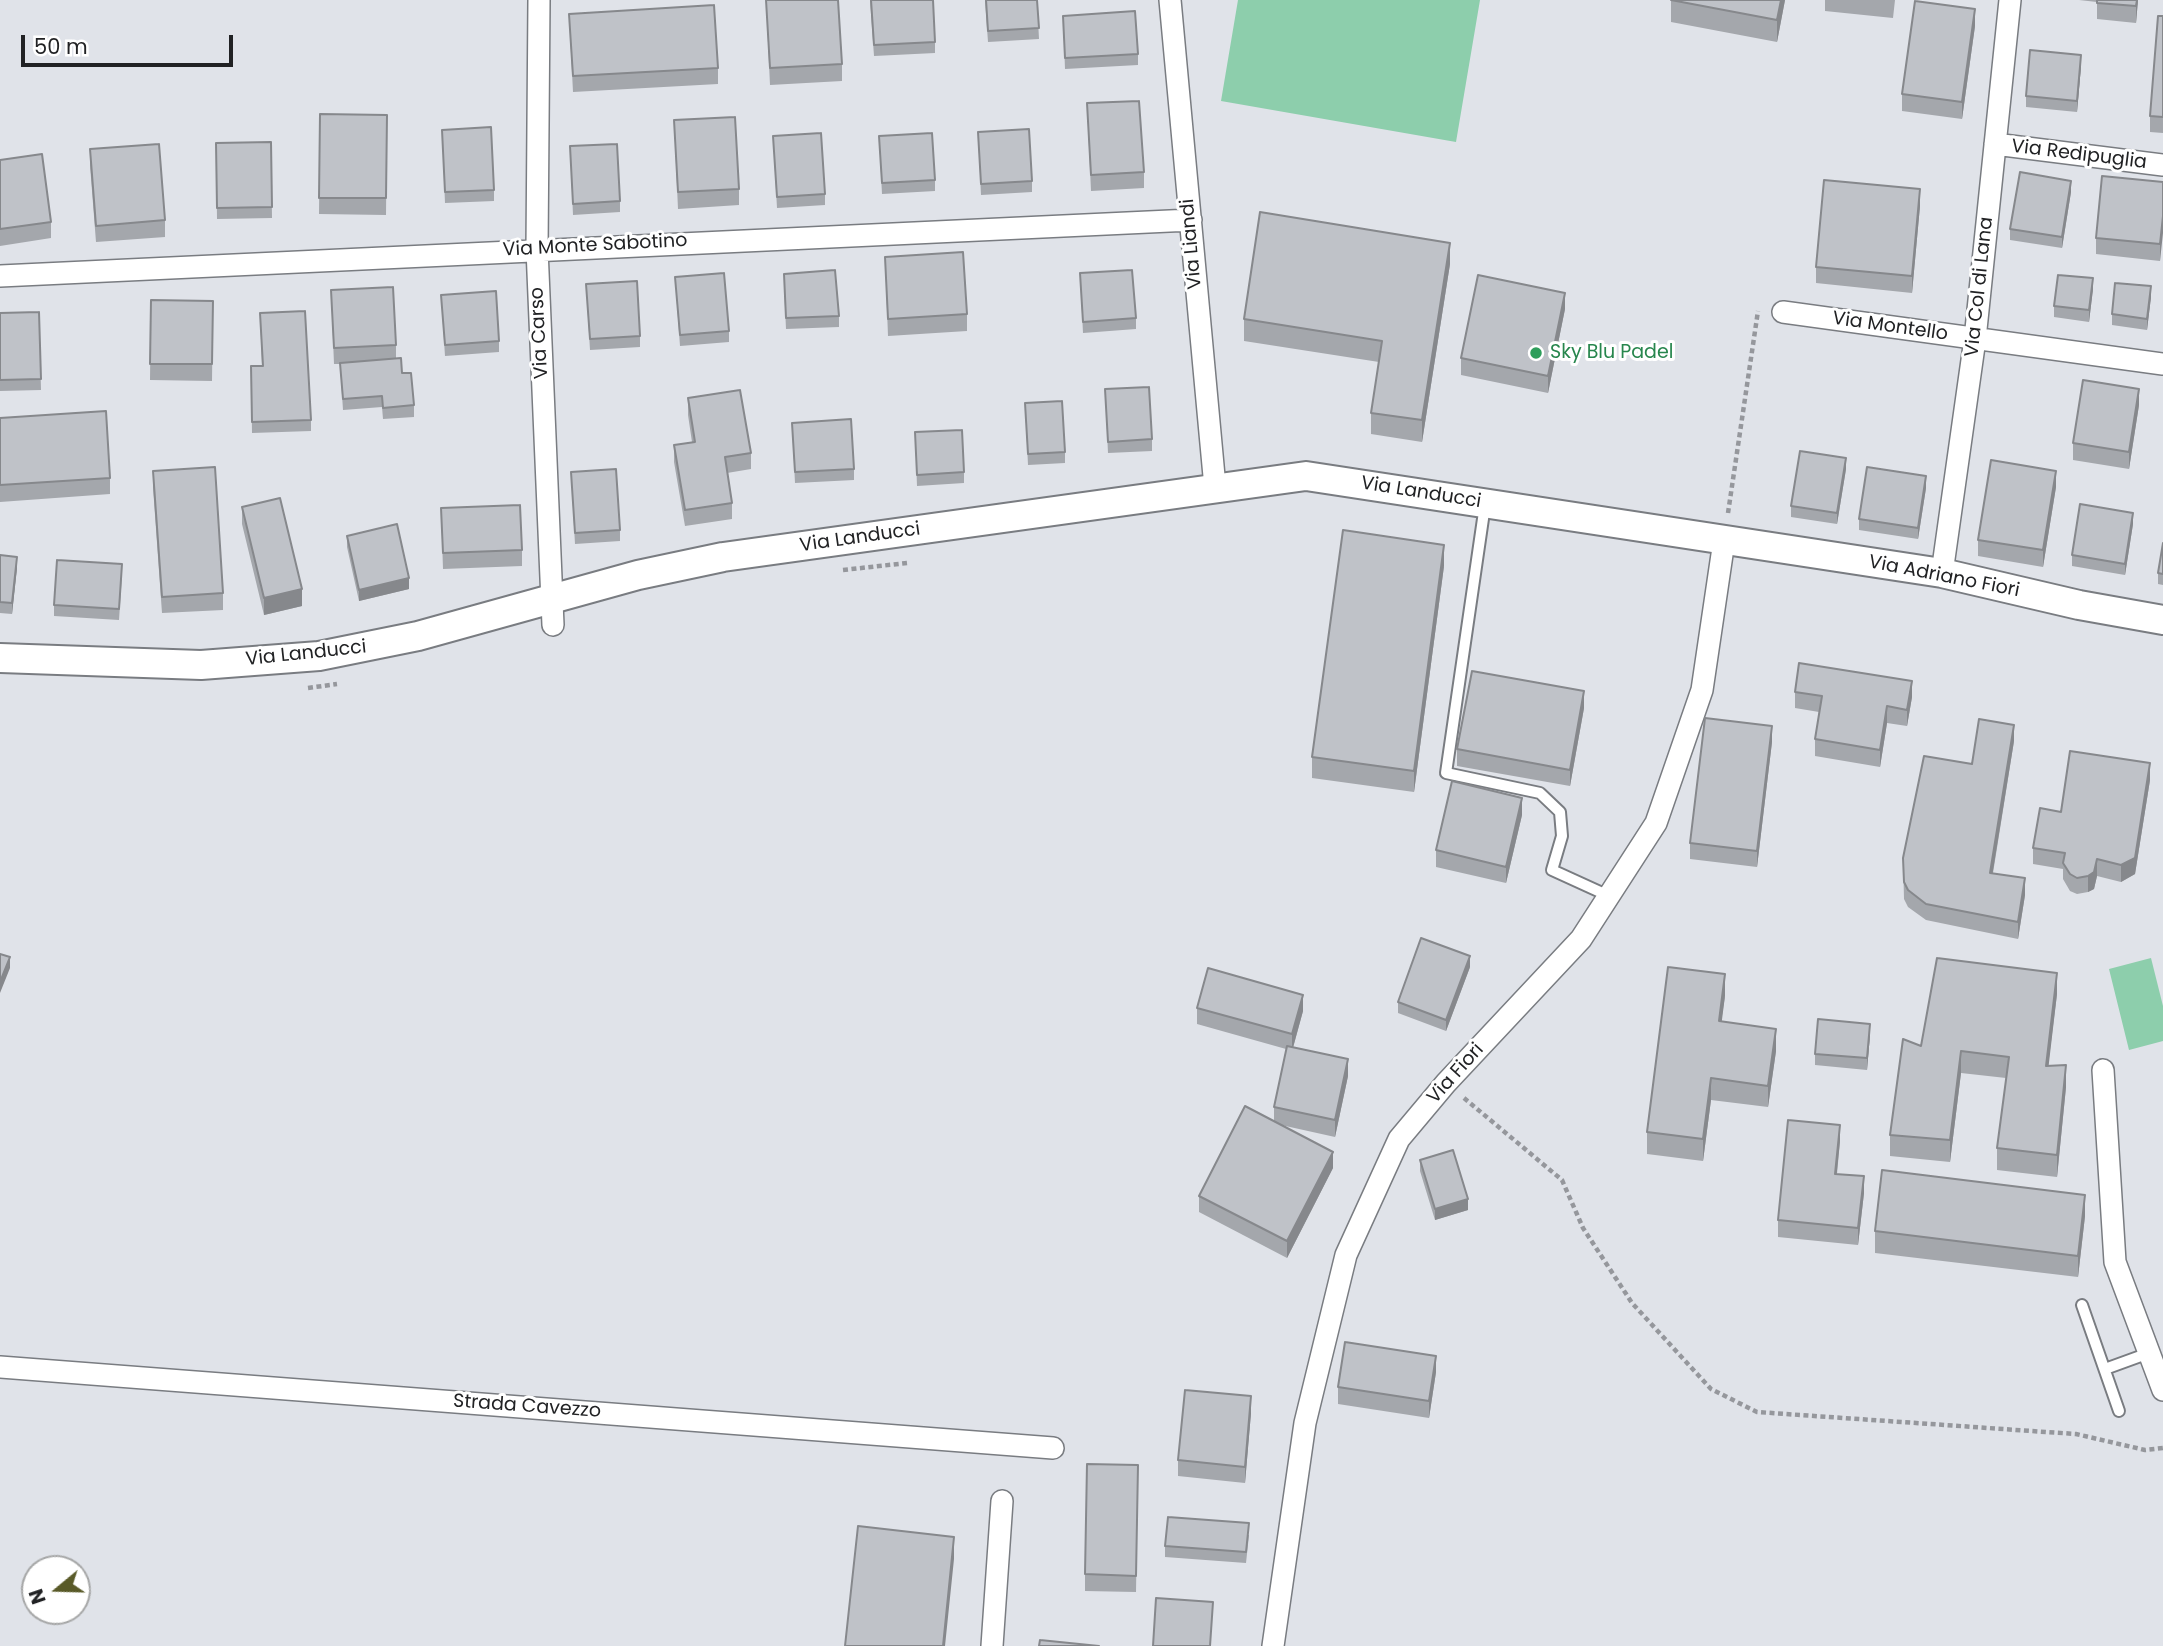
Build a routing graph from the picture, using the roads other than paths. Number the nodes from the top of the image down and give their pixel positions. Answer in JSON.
{"nodes":[{"id":1,"x":539,"y":0,"type":"edge"},
{"id":2,"x":1170,"y":0,"type":"edge"},
{"id":3,"x":2010,"y":0,"type":"edge"},
{"id":4,"x":1995,"y":144,"type":"junction"},
{"id":5,"x":2163,"y":165,"type":"edge"},
{"id":6,"x":1191,"y":220,"type":"junction"},
{"id":7,"x":537,"y":249,"type":"junction"},
{"id":8,"x":0,"y":276,"type":"edge"},
{"id":9,"x":1783,"y":313,"type":"road end"},
{"id":10,"x":1975,"y":339,"type":"junction"},
{"id":11,"x":2163,"y":364,"type":"edge"},
{"id":12,"x":1215,"y":487,"type":"junction"},
{"id":13,"x":1486,"y":503,"type":"junction"},
{"id":14,"x":1724,"y":541,"type":"junction"},
{"id":15,"x":1942,"y":573,"type":"junction"},
{"id":16,"x":553,"y":612,"type":"junction"},
{"id":17,"x":2163,"y":620,"type":"edge"},
{"id":18,"x":0,"y":658,"type":"edge"},
{"id":19,"x":1609,"y":896,"type":"junction"},
{"id":20,"x":2103,"y":1070,"type":"dead end"},
{"id":21,"x":2082,"y":1305,"type":"dead end"},
{"id":22,"x":2149,"y":1353,"type":"junction"},
{"id":23,"x":0,"y":1367,"type":"edge"},
{"id":24,"x":2105,"y":1368,"type":"junction"},
{"id":25,"x":2163,"y":1390,"type":"edge"},
{"id":26,"x":2119,"y":1410,"type":"dead end"},
{"id":27,"x":1053,"y":1448,"type":"dead end"},
{"id":28,"x":1002,"y":1501,"type":"dead end"},
{"id":29,"x":992,"y":1646,"type":"edge"},
{"id":30,"x":1273,"y":1646,"type":"edge"}],
"edges":[{"from":1,"to":7,"type":"street","name":"Via Carso"},
{"from":2,"to":6,"type":"street","name":"Via Liandi"},
{"from":3,"to":4,"type":"street","name":"Via Col di Lana"},
{"from":4,"to":5,"type":"street","name":"Via Redipuglia"},
{"from":4,"to":10,"type":"street","name":"Via Col di Lana"},
{"from":6,"to":7,"type":"street","name":"Via Monte Sabotino"},
{"from":6,"to":12,"type":"street","name":"Via Liandi"},
{"from":7,"to":8,"type":"street","name":"Via Monte Sabotino"},
{"from":7,"to":16,"type":"street","name":"Via Carso"},
{"from":9,"to":10,"type":"street","name":"Via Montello"},
{"from":10,"to":11,"type":"street","name":"Via Montello"},
{"from":10,"to":15,"type":"street","name":"Via Col di Lana"},
{"from":12,"to":13,"type":"street","name":"Via Landucci"},
{"from":12,"to":16,"type":"street","name":"Via Landucci"},
{"from":13,"to":14,"type":"street","name":"Via Landucci"},
{"from":13,"to":19,"type":"lane"},
{"from":14,"to":15,"type":"street","name":"Via Adriano Fiori"},
{"from":14,"to":19,"type":"street","name":"Via Fiori"},
{"from":15,"to":17,"type":"street","name":"Via Adriano Fiori"},
{"from":16,"to":18,"type":"street","name":"Via Landucci"},
{"from":19,"to":30,"type":"street","name":"Via Fiori"},
{"from":20,"to":22,"type":"street"},
{"from":21,"to":24,"type":"lane"},
{"from":22,"to":24,"type":"lane"},
{"from":22,"to":25,"type":"street"},
{"from":23,"to":27,"type":"street","name":"Strada Cavezzo"},
{"from":24,"to":26,"type":"lane"},
{"from":28,"to":29,"type":"street"}]}
